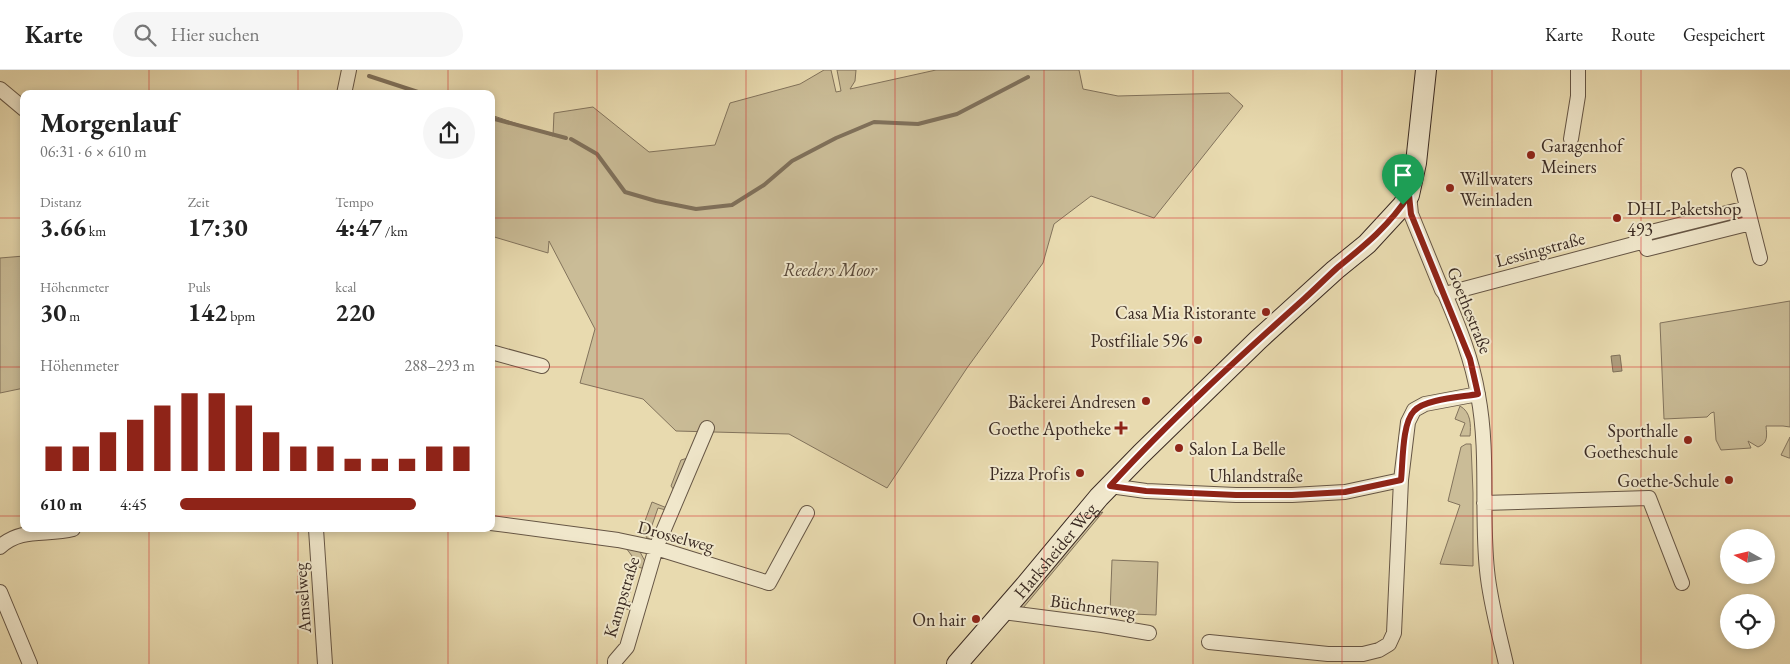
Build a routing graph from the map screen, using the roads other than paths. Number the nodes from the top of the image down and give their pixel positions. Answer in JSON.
{"nodes":[{"id":1,"x":349,"y":70,"type":"edge"},
{"id":2,"x":1426,"y":70,"type":"edge"},
{"id":3,"x":1578,"y":70,"type":"edge"},
{"id":4,"x":0,"y":89,"type":"edge"},
{"id":5,"x":345,"y":90,"type":"edge"},
{"id":6,"x":20,"y":106,"type":"edge"},
{"id":7,"x":1571,"y":139,"type":"dead end"},
{"id":8,"x":1739,"y":175,"type":"dead end"},
{"id":9,"x":1409,"y":195,"type":"junction"},
{"id":10,"x":1747,"y":208,"type":"junction"},
{"id":11,"x":1751,"y":223,"type":"junction"},
{"id":12,"x":1645,"y":241,"type":"junction"},
{"id":13,"x":1760,"y":258,"type":"dead end"},
{"id":14,"x":1445,"y":294,"type":"junction"},
{"id":15,"x":495,"y":353,"type":"edge"},
{"id":16,"x":542,"y":366,"type":"dead end"},
{"id":17,"x":1478,"y":394,"type":"junction"},
{"id":18,"x":707,"y":428,"type":"dead end"},
{"id":19,"x":1401,"y":480,"type":"junction"},
{"id":20,"x":1110,"y":486,"type":"junction"},
{"id":21,"x":1484,"y":503,"type":"junction"},
{"id":22,"x":808,"y":513,"type":"dead end"},
{"id":23,"x":495,"y":524,"type":"edge"},
{"id":24,"x":41,"y":532,"type":"edge"},
{"id":25,"x":316,"y":532,"type":"edge"},
{"id":26,"x":0,"y":547,"type":"edge"},
{"id":27,"x":656,"y":548,"type":"junction"},
{"id":28,"x":1682,"y":583,"type":"dead end"},
{"id":29,"x":0,"y":592,"type":"edge"},
{"id":30,"x":1002,"y":612,"type":"junction"},
{"id":31,"x":1149,"y":633,"type":"dead end"},
{"id":32,"x":1209,"y":642,"type":"dead end"},
{"id":33,"x":30,"y":664,"type":"edge"},
{"id":34,"x":325,"y":664,"type":"edge"},
{"id":35,"x":615,"y":664,"type":"edge"},
{"id":36,"x":957,"y":664,"type":"edge"},
{"id":37,"x":1506,"y":664,"type":"edge"}],
"edges":[{"from":1,"to":5,"type":"street"},
{"from":2,"to":9,"type":"main road","name":"Harksheider Weg"},
{"from":3,"to":7,"type":"street"},
{"from":4,"to":6,"type":"street"},
{"from":8,"to":10,"type":"street"},
{"from":9,"to":14,"type":"street","name":"Goethestraße"},
{"from":9,"to":20,"type":"main road","name":"Harksheider Weg"},
{"from":10,"to":11,"type":"street"},
{"from":10,"to":12,"type":"street","name":"Lessingstraße"},
{"from":11,"to":12,"type":"street","name":"Lessingstraße"},
{"from":11,"to":13,"type":"street"},
{"from":12,"to":14,"type":"street","name":"Lessingstraße"},
{"from":14,"to":17,"type":"street","name":"Goethestraße"},
{"from":15,"to":16,"type":"street"},
{"from":17,"to":19,"type":"street"},
{"from":17,"to":21,"type":"street","name":"Goethestraße"},
{"from":18,"to":27,"type":"street","name":"Kampstraße"},
{"from":19,"to":20,"type":"street","name":"Uhlandstraße"},
{"from":19,"to":32,"type":"street"},
{"from":20,"to":30,"type":"main road","name":"Harksheider Weg"},
{"from":21,"to":28,"type":"street"},
{"from":21,"to":37,"type":"street","name":"Goethestraße"},
{"from":22,"to":27,"type":"street","name":"Drosselweg"},
{"from":23,"to":27,"type":"street","name":"Drosselweg"},
{"from":24,"to":26,"type":"street"},
{"from":25,"to":34,"type":"street","name":"Amselweg"},
{"from":27,"to":35,"type":"street","name":"Kampstraße"},
{"from":29,"to":33,"type":"street"},
{"from":30,"to":31,"type":"street","name":"Büchnerweg"},
{"from":30,"to":36,"type":"main road","name":"Harksheider Weg"}]}
